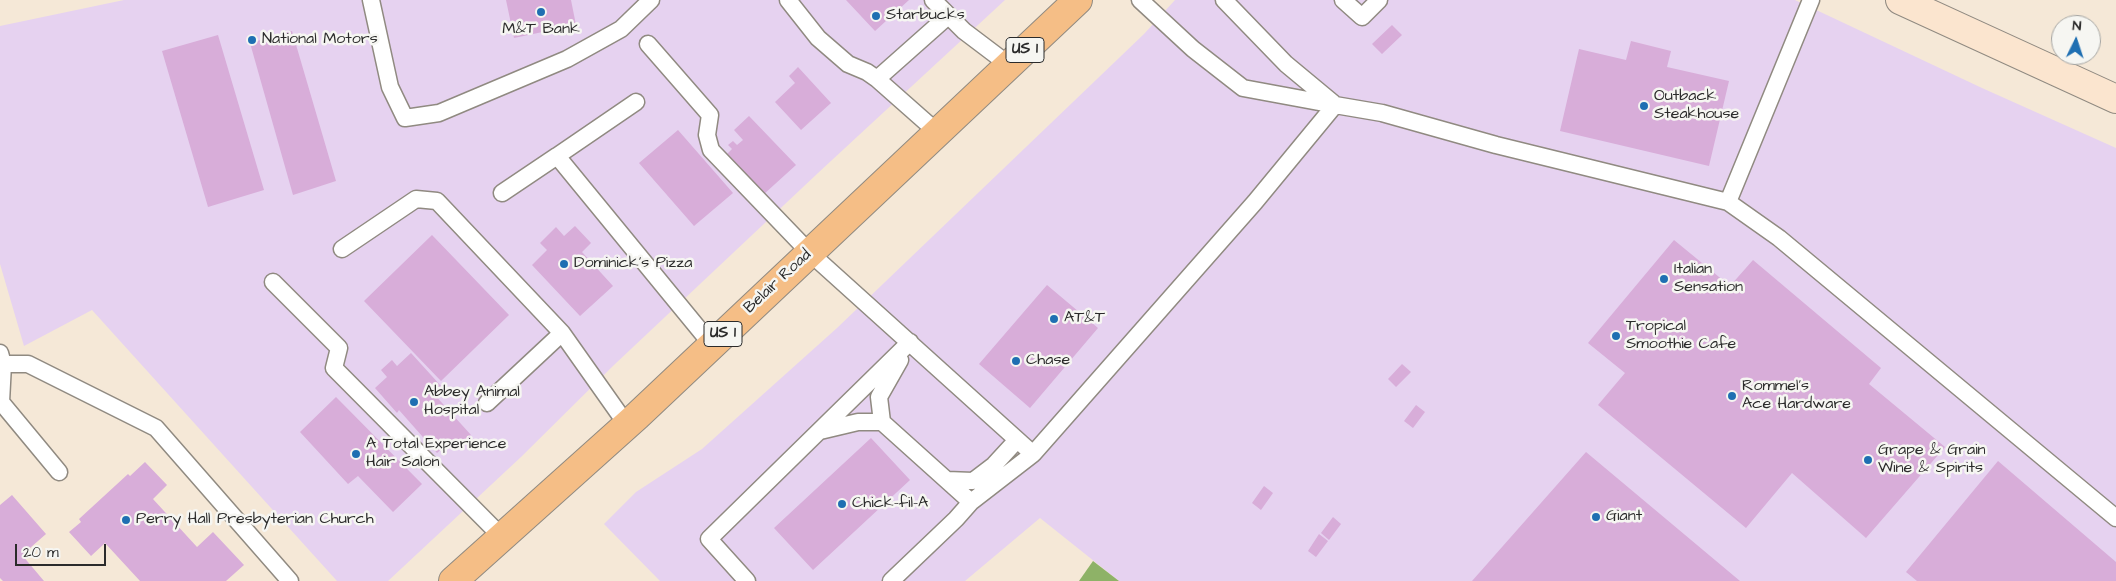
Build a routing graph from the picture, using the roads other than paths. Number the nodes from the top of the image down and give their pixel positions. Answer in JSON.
{"nodes":[{"id":1,"x":371,"y":0,"type":"edge"},
{"id":2,"x":651,"y":0,"type":"edge"},
{"id":3,"x":788,"y":0,"type":"edge"},
{"id":4,"x":933,"y":0,"type":"edge"},
{"id":5,"x":1078,"y":0,"type":"edge"},
{"id":6,"x":1140,"y":0,"type":"edge"},
{"id":7,"x":1224,"y":0,"type":"edge"},
{"id":8,"x":1343,"y":0,"type":"edge"},
{"id":9,"x":1379,"y":0,"type":"edge"},
{"id":10,"x":1811,"y":0,"type":"edge"},
{"id":11,"x":1900,"y":0,"type":"edge"},
{"id":12,"x":1934,"y":7,"type":"edge"},
{"id":13,"x":948,"y":16,"type":"junction"},
{"id":14,"x":648,"y":44,"type":"dead end"},
{"id":15,"x":1009,"y":65,"type":"junction"},
{"id":16,"x":877,"y":78,"type":"junction"},
{"id":17,"x":2116,"y":99,"type":"edge"},
{"id":18,"x":636,"y":102,"type":"dead end"},
{"id":19,"x":1335,"y":105,"type":"junction"},
{"id":20,"x":937,"y":132,"type":"junction"},
{"id":21,"x":557,"y":156,"type":"junction"},
{"id":22,"x":502,"y":194,"type":"dead end"},
{"id":23,"x":1728,"y":202,"type":"junction"},
{"id":24,"x":342,"y":249,"type":"dead end"},
{"id":25,"x":810,"y":253,"type":"junction"},
{"id":26,"x":273,"y":282,"type":"dead end"},
{"id":27,"x":562,"y":333,"type":"junction"},
{"id":28,"x":910,"y":342,"type":"junction"},
{"id":29,"x":712,"y":345,"type":"junction"},
{"id":30,"x":2,"y":358,"type":"edge"},
{"id":31,"x":487,"y":403,"type":"dead end"},
{"id":32,"x":882,"y":422,"type":"junction"},
{"id":33,"x":627,"y":425,"type":"junction"},
{"id":34,"x":819,"y":432,"type":"junction"},
{"id":35,"x":1017,"y":440,"type":"junction"},
{"id":36,"x":1033,"y":454,"type":"junction"},
{"id":37,"x":59,"y":472,"type":"dead end"},
{"id":38,"x":947,"y":480,"type":"junction"},
{"id":39,"x":971,"y":502,"type":"junction"},
{"id":40,"x":2116,"y":518,"type":"edge"},
{"id":41,"x":502,"y":537,"type":"junction"},
{"id":42,"x":290,"y":581,"type":"edge"},
{"id":43,"x":453,"y":581,"type":"edge"},
{"id":44,"x":747,"y":581,"type":"edge"},
{"id":45,"x":891,"y":581,"type":"edge"}],
"edges":[{"from":1,"to":2,"type":"lane"},
{"from":3,"to":16,"type":"lane"},
{"from":4,"to":13,"type":"lane"},
{"from":5,"to":15,"type":"highway","name":"Belair Road","number":"US 1"},
{"from":6,"to":19,"type":"lane"},
{"from":7,"to":19,"type":"lane"},
{"from":8,"to":9,"type":"lane"},
{"from":10,"to":23,"type":"lane"},
{"from":11,"to":12,"type":"street"},
{"from":12,"to":17,"type":"street"},
{"from":13,"to":15,"type":"lane"},
{"from":13,"to":16,"type":"lane"},
{"from":14,"to":25,"type":"lane"},
{"from":15,"to":20,"type":"highway","name":"Belair Road","number":"US 1"},
{"from":16,"to":20,"type":"lane"},
{"from":18,"to":21,"type":"lane"},
{"from":19,"to":23,"type":"lane"},
{"from":19,"to":36,"type":"lane"},
{"from":20,"to":25,"type":"highway","name":"Belair Road","number":"US 1"},
{"from":21,"to":22,"type":"lane"},
{"from":21,"to":29,"type":"lane"},
{"from":23,"to":40,"type":"lane"},
{"from":24,"to":27,"type":"lane"},
{"from":25,"to":28,"type":"lane"},
{"from":25,"to":29,"type":"highway","name":"Belair Road","number":"US 1"},
{"from":26,"to":41,"type":"lane"},
{"from":27,"to":31,"type":"lane"},
{"from":27,"to":33,"type":"lane"},
{"from":28,"to":32,"type":"lane"},
{"from":28,"to":34,"type":"lane"},
{"from":28,"to":35,"type":"lane"},
{"from":29,"to":33,"type":"highway","name":"Belair Road","number":"US 1"},
{"from":30,"to":37,"type":"lane"},
{"from":30,"to":42,"type":"lane"},
{"from":32,"to":34,"type":"lane"},
{"from":32,"to":38,"type":"lane"},
{"from":33,"to":41,"type":"highway","name":"Belair Road","number":"US 1"},
{"from":34,"to":44,"type":"lane"},
{"from":35,"to":36,"type":"lane"},
{"from":35,"to":38,"type":"lane"},
{"from":36,"to":39,"type":"lane"},
{"from":38,"to":39,"type":"lane"},
{"from":39,"to":45,"type":"lane"},
{"from":41,"to":43,"type":"highway","name":"Belair Road","number":"US 1"}]}
